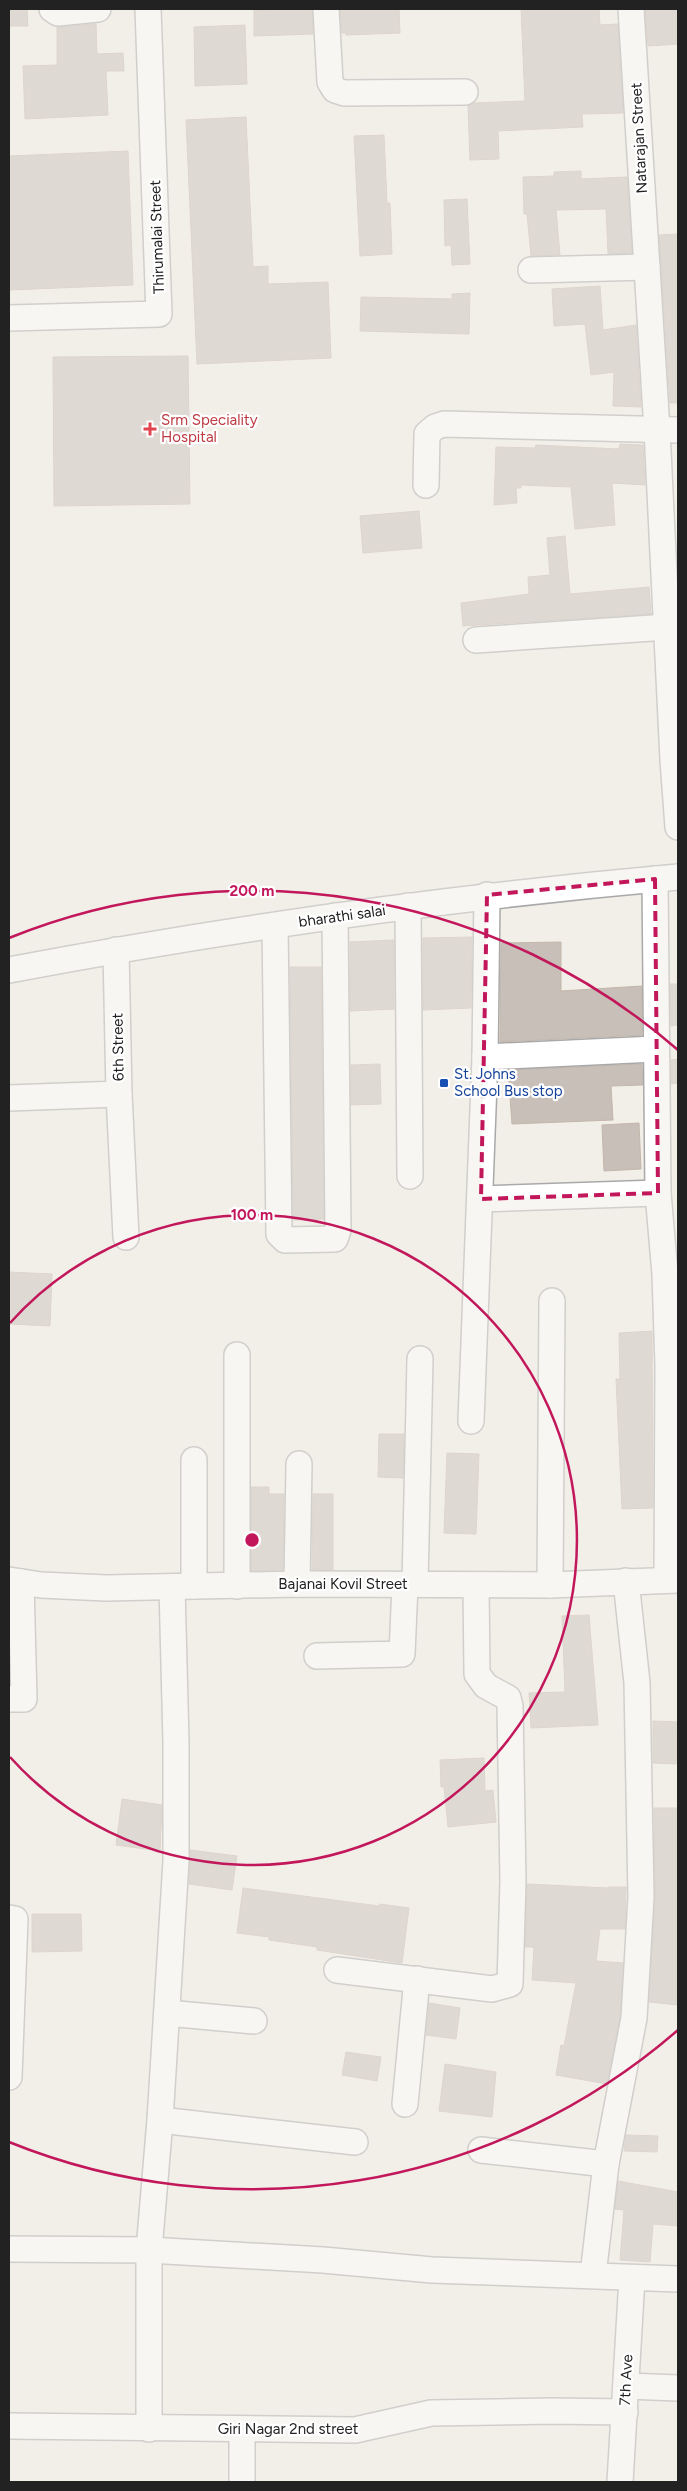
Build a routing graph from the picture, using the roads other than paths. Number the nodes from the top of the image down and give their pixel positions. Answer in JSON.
{"nodes":[{"id":1,"x":52,"y":9,"type":"edge"},
{"id":2,"x":98,"y":9,"type":"edge"},
{"id":3,"x":148,"y":9,"type":"edge"},
{"id":4,"x":326,"y":9,"type":"edge"},
{"id":5,"x":632,"y":9,"type":"edge"},
{"id":6,"x":465,"y":92,"type":"dead end"},
{"id":7,"x":647,"y":266,"type":"junction"},
{"id":8,"x":531,"y":270,"type":"dead end"},
{"id":9,"x":9,"y":318,"type":"edge"},
{"id":10,"x":668,"y":430,"type":"edge"},
{"id":11,"x":426,"y":485,"type":"dead end"},
{"id":12,"x":667,"y":627,"type":"junction"},
{"id":13,"x":476,"y":640,"type":"dead end"},
{"id":14,"x":678,"y":827,"type":"edge"},
{"id":15,"x":667,"y":878,"type":"edge"},
{"id":16,"x":487,"y":895,"type":"junction"},
{"id":17,"x":408,"y":906,"type":"junction"},
{"id":18,"x":335,"y":916,"type":"junction"},
{"id":19,"x":275,"y":926,"type":"junction"},
{"id":20,"x":116,"y":950,"type":"junction"},
{"id":21,"x":9,"y":970,"type":"edge"},
{"id":22,"x":656,"y":1049,"type":"junction"},
{"id":23,"x":485,"y":1057,"type":"junction"},
{"id":24,"x":119,"y":1094,"type":"junction"},
{"id":25,"x":9,"y":1098,"type":"edge"},
{"id":26,"x":410,"y":1176,"type":"dead end"},
{"id":27,"x":658,"y":1193,"type":"junction"},
{"id":28,"x":481,"y":1199,"type":"junction"},
{"id":29,"x":126,"y":1237,"type":"dead end"},
{"id":30,"x":552,"y":1301,"type":"dead end"},
{"id":31,"x":237,"y":1355,"type":"dead end"},
{"id":32,"x":420,"y":1359,"type":"dead end"},
{"id":33,"x":471,"y":1421,"type":"dead end"},
{"id":34,"x":194,"y":1460,"type":"dead end"},
{"id":35,"x":299,"y":1464,"type":"dead end"},
{"id":36,"x":673,"y":1580,"type":"edge"},
{"id":37,"x":15,"y":1581,"type":"edge"},
{"id":38,"x":626,"y":1581,"type":"junction"},
{"id":39,"x":297,"y":1584,"type":"junction"},
{"id":40,"x":410,"y":1584,"type":"junction"},
{"id":41,"x":550,"y":1584,"type":"junction"},
{"id":42,"x":237,"y":1586,"type":"junction"},
{"id":43,"x":476,"y":1586,"type":"junction"},
{"id":44,"x":183,"y":1587,"type":"junction"},
{"id":45,"x":317,"y":1656,"type":"dead end"},
{"id":46,"x":9,"y":1699,"type":"edge"},
{"id":47,"x":9,"y":1918,"type":"edge"},
{"id":48,"x":337,"y":1970,"type":"dead end"},
{"id":49,"x":417,"y":1979,"type":"junction"},
{"id":50,"x":167,"y":2014,"type":"junction"},
{"id":51,"x":254,"y":2021,"type":"dead end"},
{"id":52,"x":9,"y":2077,"type":"edge"},
{"id":53,"x":405,"y":2104,"type":"dead end"},
{"id":54,"x":160,"y":2120,"type":"junction"},
{"id":55,"x":355,"y":2142,"type":"dead end"},
{"id":56,"x":481,"y":2150,"type":"dead end"},
{"id":57,"x":606,"y":2164,"type":"junction"},
{"id":58,"x":9,"y":2249,"type":"edge"},
{"id":59,"x":149,"y":2250,"type":"junction"},
{"id":60,"x":593,"y":2275,"type":"junction"},
{"id":61,"x":632,"y":2278,"type":"junction"},
{"id":62,"x":678,"y":2279,"type":"edge"},
{"id":63,"x":626,"y":2386,"type":"junction"},
{"id":64,"x":678,"y":2388,"type":"edge"},
{"id":65,"x":625,"y":2412,"type":"junction"},
{"id":66,"x":9,"y":2426,"type":"edge"},
{"id":67,"x":149,"y":2429,"type":"junction"},
{"id":68,"x":242,"y":2429,"type":"junction"},
{"id":69,"x":242,"y":2482,"type":"edge"},
{"id":70,"x":620,"y":2482,"type":"edge"}],
"edges":[{"from":1,"to":2,"type":"street"},
{"from":3,"to":9,"type":"street","name":"Thirumalai Street"},
{"from":4,"to":6,"type":"street"},
{"from":5,"to":7,"type":"street","name":"Natarajan Street"},
{"from":7,"to":8,"type":"street"},
{"from":7,"to":10,"type":"street","name":"Natarajan Street"},
{"from":10,"to":11,"type":"street"},
{"from":10,"to":12,"type":"street","name":"Natarajan Street"},
{"from":12,"to":13,"type":"street"},
{"from":12,"to":14,"type":"street","name":"Natarajan Street"},
{"from":15,"to":16,"type":"street","name":"bharathi salai"},
{"from":15,"to":22,"type":"street"},
{"from":16,"to":17,"type":"street","name":"bharathi salai"},
{"from":16,"to":23,"type":"street"},
{"from":17,"to":18,"type":"street","name":"bharathi salai"},
{"from":17,"to":26,"type":"street"},
{"from":18,"to":19,"type":"street","name":"bharathi salai"},
{"from":18,"to":19,"type":"street"},
{"from":19,"to":20,"type":"street","name":"bharathi salai"},
{"from":20,"to":21,"type":"street","name":"bharathi salai"},
{"from":20,"to":24,"type":"street","name":"6th Street"},
{"from":22,"to":23,"type":"street"},
{"from":22,"to":27,"type":"street"},
{"from":23,"to":28,"type":"street"},
{"from":24,"to":25,"type":"street","name":"6th Street"},
{"from":24,"to":29,"type":"street"},
{"from":27,"to":28,"type":"street"},
{"from":27,"to":36,"type":"street"},
{"from":28,"to":33,"type":"street"},
{"from":30,"to":41,"type":"street"},
{"from":31,"to":42,"type":"street"},
{"from":32,"to":40,"type":"street"},
{"from":34,"to":44,"type":"street"},
{"from":35,"to":39,"type":"street"},
{"from":36,"to":38,"type":"street","name":"Bajanai Kovil Street"},
{"from":37,"to":44,"type":"street","name":"Bajanai Kovil Street"},
{"from":37,"to":46,"type":"street"},
{"from":38,"to":41,"type":"street","name":"Bajanai Kovil Street"},
{"from":38,"to":57,"type":"street"},
{"from":39,"to":40,"type":"street","name":"Bajanai Kovil Street"},
{"from":39,"to":42,"type":"street","name":"Bajanai Kovil Street"},
{"from":40,"to":43,"type":"street","name":"Bajanai Kovil Street"},
{"from":40,"to":45,"type":"street"},
{"from":41,"to":43,"type":"street","name":"Bajanai Kovil Street"},
{"from":42,"to":44,"type":"street","name":"Bajanai Kovil Street"},
{"from":43,"to":49,"type":"street"},
{"from":44,"to":50,"type":"street"},
{"from":47,"to":52,"type":"street"},
{"from":48,"to":49,"type":"street"},
{"from":49,"to":53,"type":"street"},
{"from":50,"to":51,"type":"street"},
{"from":50,"to":54,"type":"street"},
{"from":54,"to":55,"type":"street"},
{"from":54,"to":59,"type":"street"},
{"from":56,"to":57,"type":"street"},
{"from":57,"to":60,"type":"street"},
{"from":58,"to":59,"type":"street"},
{"from":59,"to":60,"type":"street"},
{"from":59,"to":67,"type":"street"},
{"from":60,"to":61,"type":"street"},
{"from":61,"to":62,"type":"street"},
{"from":61,"to":63,"type":"street","name":"7th Ave"},
{"from":63,"to":64,"type":"street"},
{"from":63,"to":65,"type":"street","name":"7th Ave"},
{"from":65,"to":68,"type":"street","name":"Giri Nagar 2nd street"},
{"from":65,"to":70,"type":"street","name":"7th Ave"},
{"from":66,"to":67,"type":"street","name":"Giri Nagar 2nd street"},
{"from":67,"to":68,"type":"street","name":"Giri Nagar 2nd street"},
{"from":68,"to":69,"type":"street"}]}
